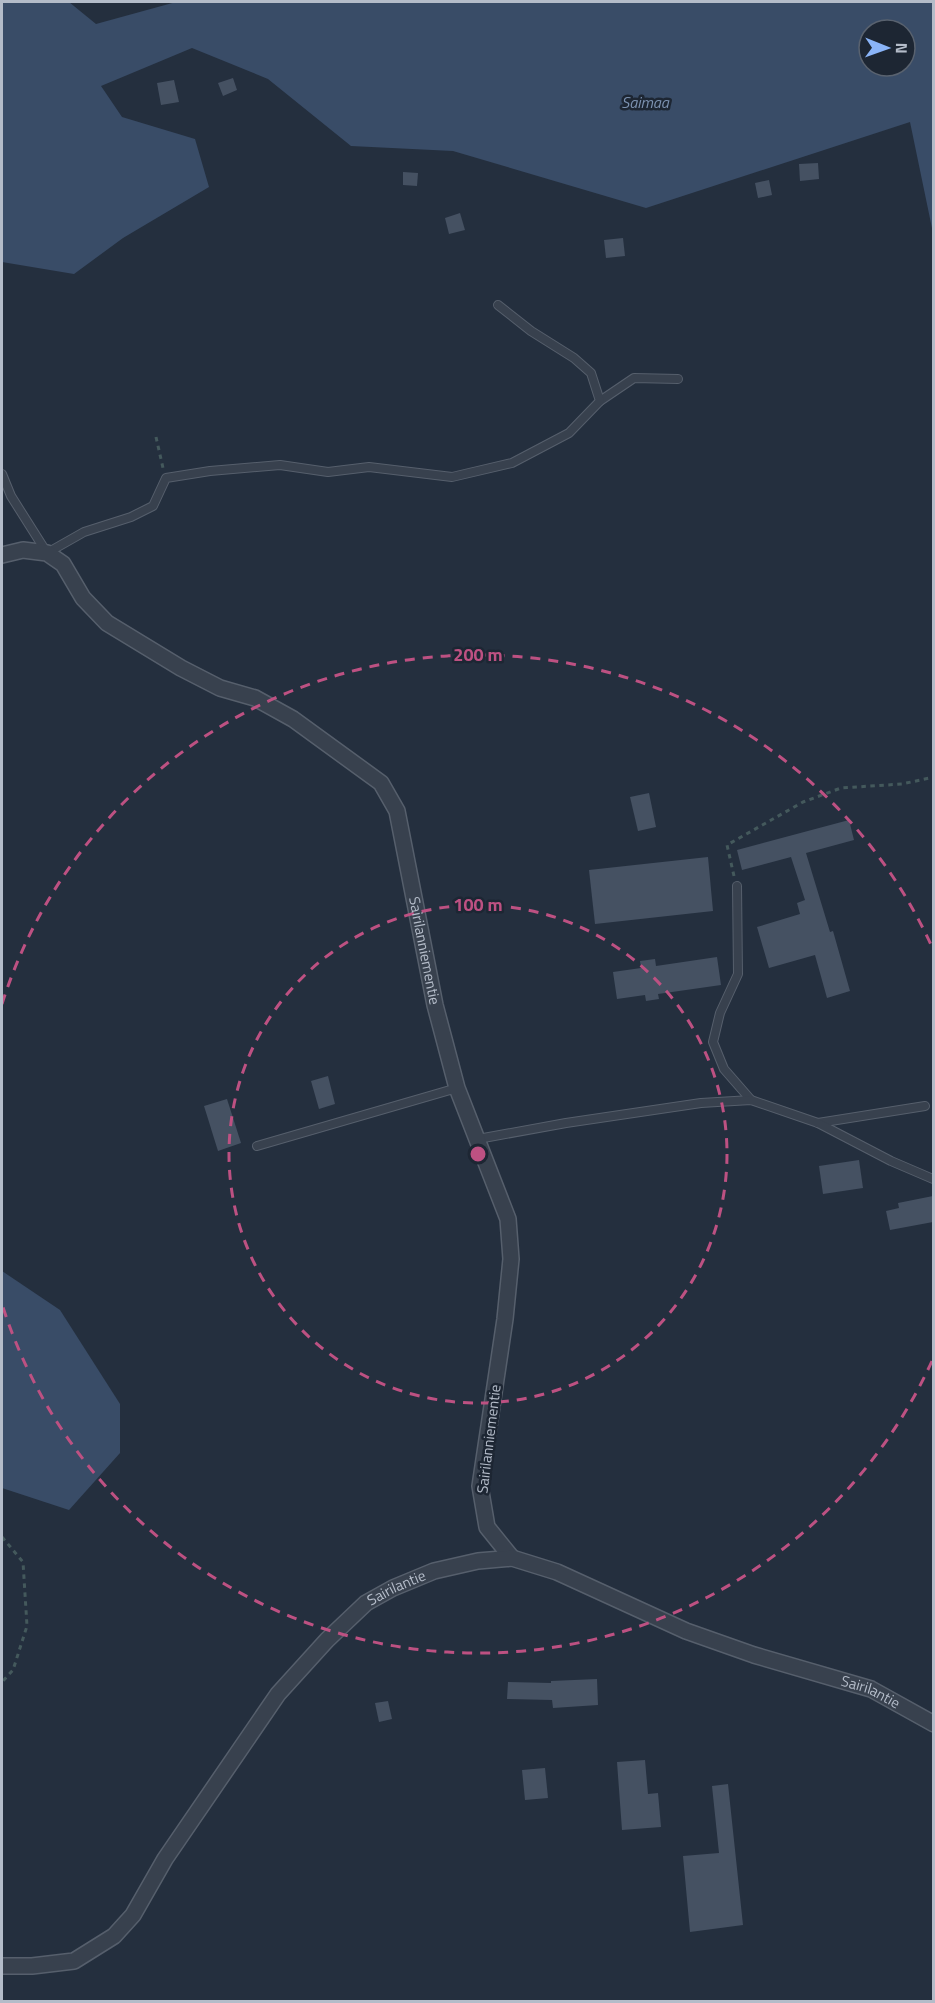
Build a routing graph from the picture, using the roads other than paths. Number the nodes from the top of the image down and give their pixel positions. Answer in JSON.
{"nodes":[{"id":1,"x":498,"y":304,"type":"dead end"},
{"id":2,"x":678,"y":379,"type":"dead end"},
{"id":3,"x":600,"y":401,"type":"junction"},
{"id":4,"x":2,"y":474,"type":"edge"},
{"id":5,"x":47,"y":553,"type":"junction"},
{"id":6,"x":2,"y":555,"type":"edge"},
{"id":7,"x":737,"y":886,"type":"road end"},
{"id":8,"x":457,"y":1089,"type":"junction"},
{"id":9,"x":751,"y":1100,"type":"junction"},
{"id":10,"x":925,"y":1106,"type":"dead end"},
{"id":11,"x":819,"y":1123,"type":"junction"},
{"id":12,"x":478,"y":1139,"type":"junction"},
{"id":13,"x":257,"y":1146,"type":"dead end"},
{"id":14,"x":933,"y":1179,"type":"edge"},
{"id":15,"x":512,"y":1558,"type":"junction"},
{"id":16,"x":933,"y":1724,"type":"edge"},
{"id":17,"x":2,"y":1966,"type":"edge"}],
"edges":[{"from":1,"to":3,"type":"lane"},
{"from":2,"to":3,"type":"lane"},
{"from":3,"to":5,"type":"lane"},
{"from":4,"to":5,"type":"lane"},
{"from":5,"to":6,"type":"street"},
{"from":5,"to":8,"type":"street","name":"Sairilanniementie"},
{"from":7,"to":9,"type":"lane"},
{"from":8,"to":12,"type":"street","name":"Sairilanniementie"},
{"from":8,"to":13,"type":"lane"},
{"from":9,"to":11,"type":"lane"},
{"from":9,"to":12,"type":"lane"},
{"from":10,"to":11,"type":"lane"},
{"from":11,"to":14,"type":"lane"},
{"from":12,"to":15,"type":"street","name":"Sairilanniementie"},
{"from":15,"to":16,"type":"street","name":"Sairilantie"},
{"from":15,"to":17,"type":"street","name":"Sairilantie"}]}
